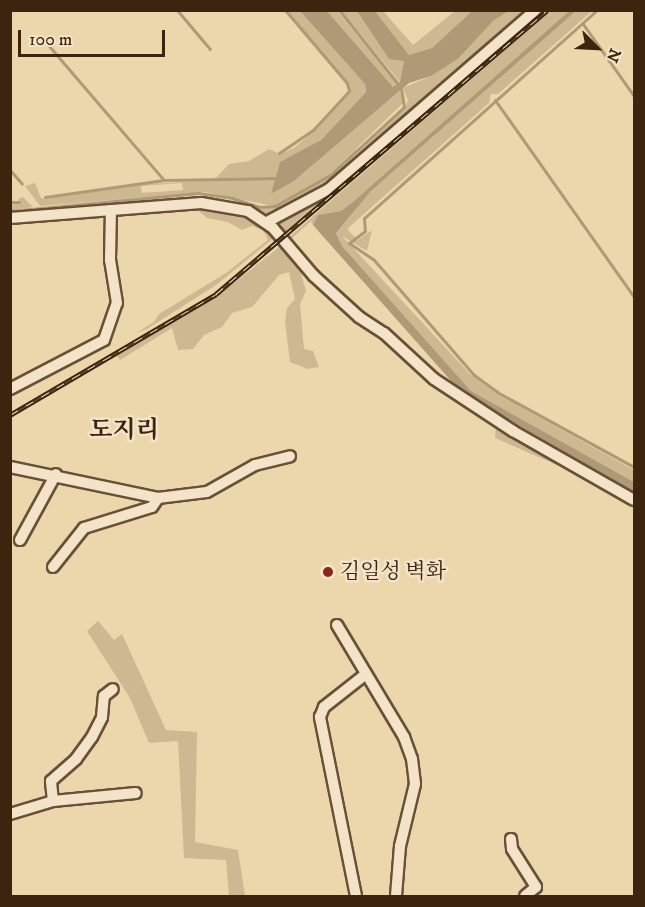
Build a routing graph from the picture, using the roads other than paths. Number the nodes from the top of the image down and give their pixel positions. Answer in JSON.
{"nodes":[{"id":1,"x":536,"y":10,"type":"edge"},
{"id":2,"x":111,"y":210,"type":"junction"},
{"id":3,"x":10,"y":218,"type":"edge"},
{"id":4,"x":267,"y":222,"type":"junction"},
{"id":5,"x":10,"y":389,"type":"edge"},
{"id":6,"x":290,"y":456,"type":"dead end"},
{"id":7,"x":10,"y":467,"type":"edge"},
{"id":8,"x":56,"y":474,"type":"junction"},
{"id":9,"x":158,"y":498,"type":"junction"},
{"id":10,"x":634,"y":500,"type":"edge"},
{"id":11,"x":20,"y":540,"type":"dead end"},
{"id":12,"x":53,"y":567,"type":"dead end"},
{"id":13,"x":337,"y":625,"type":"dead end"},
{"id":14,"x":366,"y":674,"type":"junction"},
{"id":15,"x":113,"y":689,"type":"dead end"},
{"id":16,"x":136,"y":794,"type":"dead end"},
{"id":17,"x":53,"y":801,"type":"junction"},
{"id":18,"x":10,"y":814,"type":"edge"},
{"id":19,"x":511,"y":839,"type":"dead end"},
{"id":20,"x":356,"y":897,"type":"edge"},
{"id":21,"x":396,"y":897,"type":"edge"},
{"id":22,"x":525,"y":897,"type":"edge"}],
"edges":[{"from":1,"to":4,"type":"street"},
{"from":2,"to":3,"type":"street"},
{"from":2,"to":4,"type":"street"},
{"from":2,"to":5,"type":"street"},
{"from":4,"to":10,"type":"street"},
{"from":6,"to":9,"type":"street"},
{"from":7,"to":8,"type":"street"},
{"from":8,"to":9,"type":"street"},
{"from":8,"to":11,"type":"street"},
{"from":9,"to":12,"type":"street"},
{"from":13,"to":14,"type":"street"},
{"from":14,"to":20,"type":"street"},
{"from":14,"to":21,"type":"street"},
{"from":15,"to":17,"type":"street"},
{"from":16,"to":17,"type":"street"},
{"from":17,"to":18,"type":"street"},
{"from":19,"to":22,"type":"street"}]}
